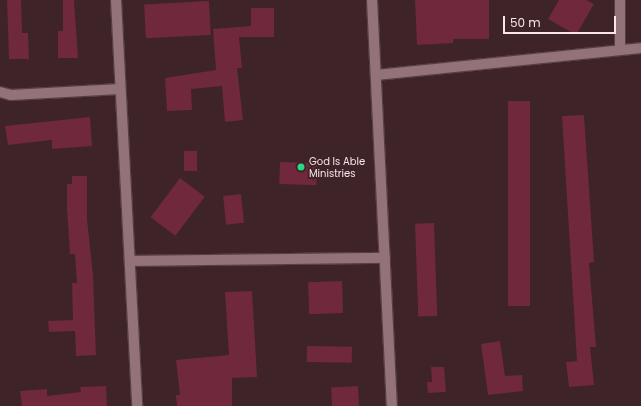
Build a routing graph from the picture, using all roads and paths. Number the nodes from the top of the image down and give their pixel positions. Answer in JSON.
{"nodes":[{"id":1,"x":116,"y":0,"type":"edge"},
{"id":2,"x":372,"y":0,"type":"edge"},
{"id":3,"x":620,"y":0,"type":"edge"},
{"id":4,"x":641,"y":48,"type":"edge"},
{"id":5,"x":620,"y":50,"type":"junction"},
{"id":6,"x":376,"y":75,"type":"junction"},
{"id":7,"x":120,"y":88,"type":"junction"},
{"id":8,"x":0,"y":92,"type":"edge"},
{"id":9,"x":385,"y":258,"type":"junction"},
{"id":10,"x":131,"y":261,"type":"junction"},
{"id":11,"x":137,"y":406,"type":"edge"},
{"id":12,"x":392,"y":406,"type":"edge"}],
"edges":[{"from":1,"to":7,"type":"street"},
{"from":2,"to":6,"type":"street"},
{"from":3,"to":5,"type":"street"},
{"from":4,"to":5,"type":"street"},
{"from":5,"to":6,"type":"street"},
{"from":6,"to":9,"type":"street"},
{"from":7,"to":8,"type":"street"},
{"from":7,"to":10,"type":"street"},
{"from":9,"to":10,"type":"street"},
{"from":9,"to":12,"type":"street"},
{"from":10,"to":11,"type":"street"}]}
